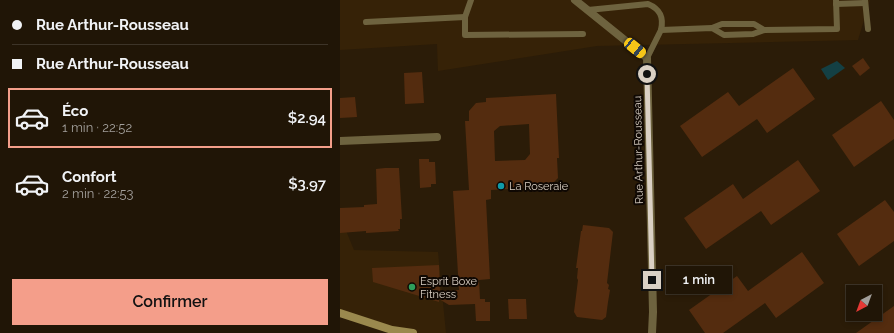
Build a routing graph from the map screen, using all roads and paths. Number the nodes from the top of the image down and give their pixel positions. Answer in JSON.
{"nodes":[{"id":1,"x":471,"y":0,"type":"edge"},
{"id":2,"x":575,"y":0,"type":"edge"},
{"id":3,"x":836,"y":2,"type":"edge"},
{"id":4,"x":865,"y":2,"type":"edge"},
{"id":5,"x":588,"y":10,"type":"junction"},
{"id":6,"x":465,"y":17,"type":"junction"},
{"id":7,"x":366,"y":22,"type":"dead end"},
{"id":8,"x":712,"y":28,"type":"junction"},
{"id":9,"x":868,"y":29,"type":"dead end"},
{"id":10,"x":661,"y":30,"type":"junction"},
{"id":11,"x":764,"y":30,"type":"junction"},
{"id":12,"x":582,"y":34,"type":"dead end"},
{"id":13,"x":647,"y":58,"type":"junction"},
{"id":14,"x":437,"y":137,"type":"dead end"},
{"id":15,"x":340,"y":142,"type":"edge"},
{"id":16,"x":340,"y":313,"type":"edge"},
{"id":17,"x":413,"y":333,"type":"edge"},
{"id":18,"x":652,"y":333,"type":"edge"}],
"edges":[{"from":1,"to":6,"type":"lane"},
{"from":2,"to":5,"type":"street"},
{"from":3,"to":4,"type":"lane"},
{"from":3,"to":11,"type":"lane"},
{"from":4,"to":9,"type":"lane"},
{"from":5,"to":10,"type":"lane"},
{"from":5,"to":13,"type":"street"},
{"from":6,"to":7,"type":"lane"},
{"from":6,"to":12,"type":"lane"},
{"from":8,"to":10,"type":"lane"},
{"from":8,"to":11,"type":"lane"},
{"from":8,"to":11,"type":"lane"},
{"from":10,"to":13,"type":"lane"},
{"from":13,"to":18,"type":"street","name":"Rue Arthur-Rousseau"},
{"from":14,"to":15,"type":"street"},
{"from":16,"to":17,"type":"main road"}]}
